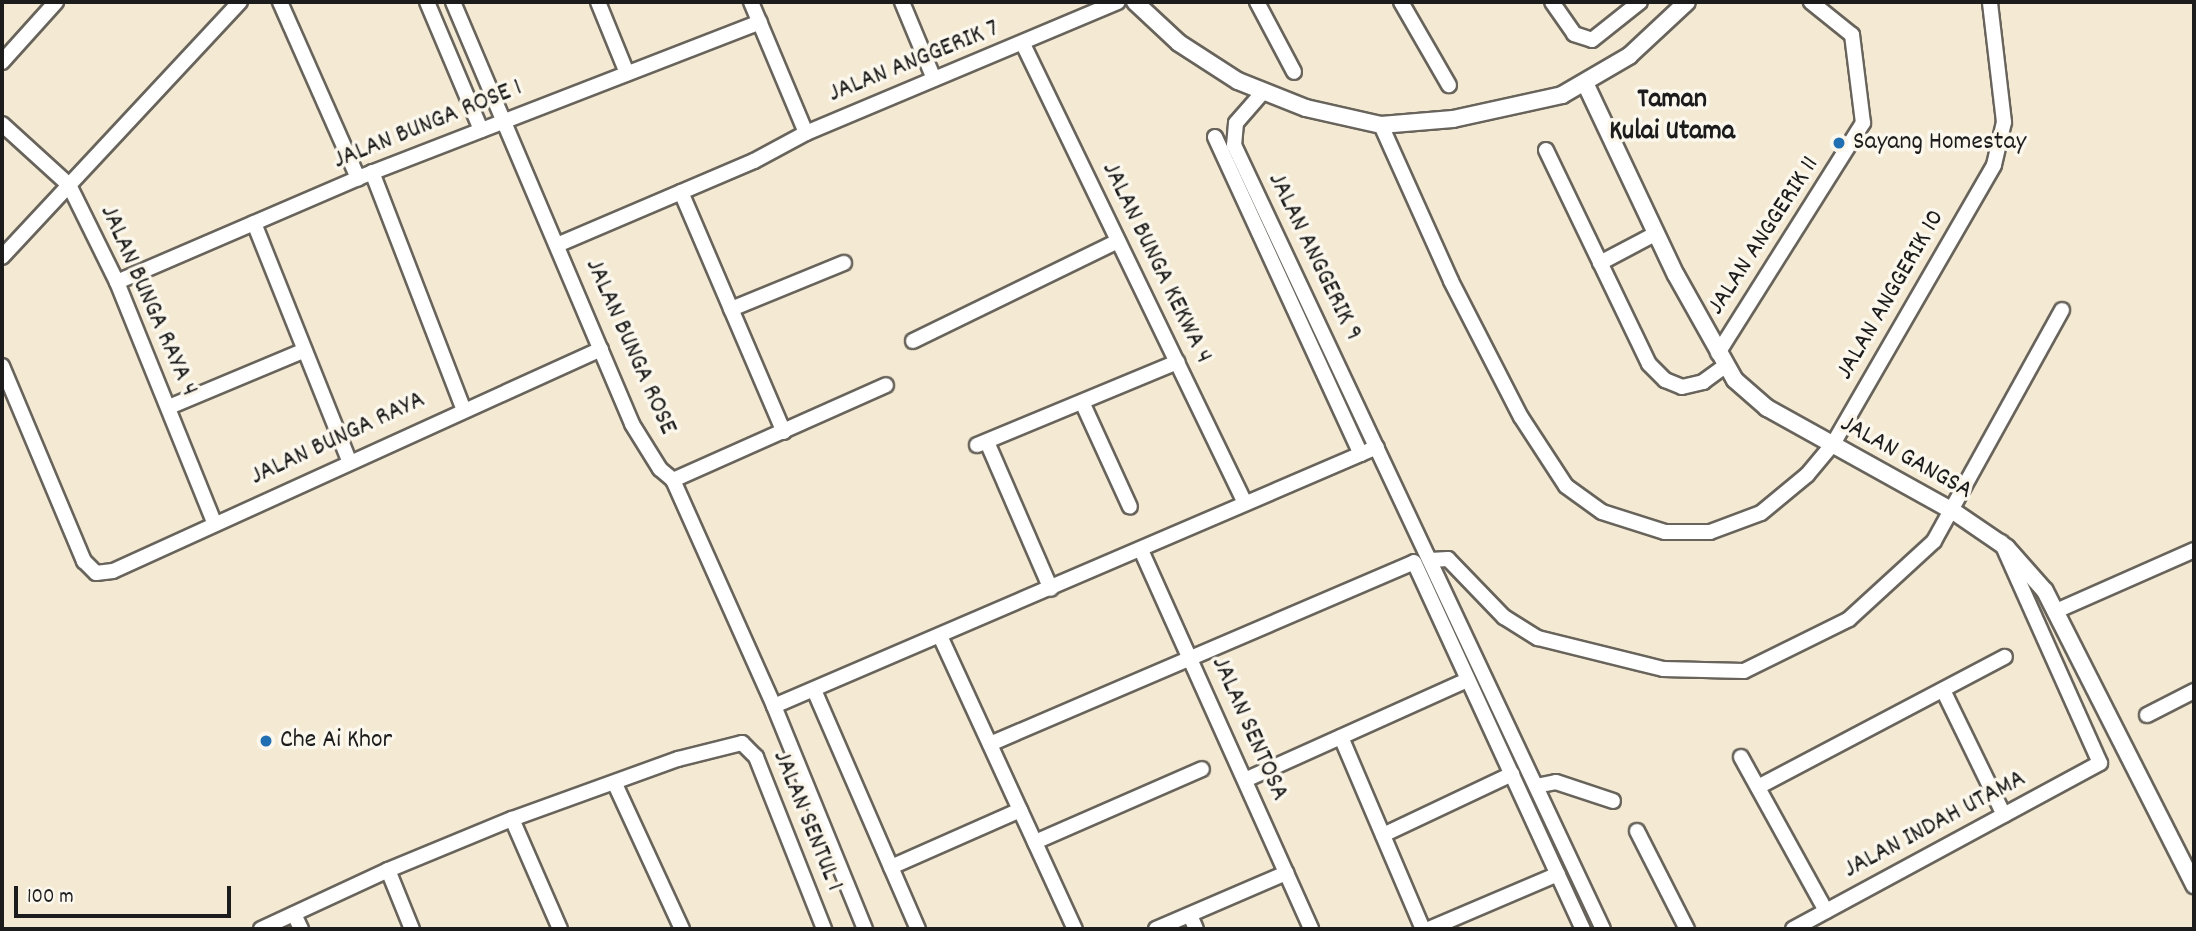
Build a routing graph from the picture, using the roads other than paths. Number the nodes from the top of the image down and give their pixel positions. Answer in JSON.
{"nodes":[{"id":1,"x":56,"y":2,"type":"edge"},
{"id":2,"x":240,"y":2,"type":"edge"},
{"id":3,"x":280,"y":2,"type":"edge"},
{"id":4,"x":427,"y":2,"type":"edge"},
{"id":5,"x":453,"y":2,"type":"edge"},
{"id":6,"x":598,"y":2,"type":"edge"},
{"id":7,"x":751,"y":2,"type":"edge"},
{"id":8,"x":902,"y":2,"type":"edge"},
{"id":9,"x":1118,"y":2,"type":"edge"},
{"id":10,"x":1257,"y":2,"type":"edge"},
{"id":11,"x":1401,"y":2,"type":"edge"},
{"id":12,"x":1552,"y":2,"type":"edge"},
{"id":13,"x":1640,"y":2,"type":"edge"},
{"id":14,"x":1687,"y":2,"type":"edge"},
{"id":15,"x":1811,"y":2,"type":"edge"},
{"id":16,"x":1990,"y":2,"type":"edge"},
{"id":17,"x":1141,"y":4,"type":"edge"},
{"id":18,"x":760,"y":22,"type":"junction"},
{"id":19,"x":1023,"y":44,"type":"junction"},
{"id":20,"x":2,"y":62,"type":"edge"},
{"id":21,"x":1294,"y":72,"type":"dead end"},
{"id":22,"x":627,"y":73,"type":"junction"},
{"id":23,"x":934,"y":79,"type":"junction"},
{"id":24,"x":1449,"y":85,"type":"dead end"},
{"id":25,"x":1586,"y":85,"type":"junction"},
{"id":26,"x":1263,"y":92,"type":"junction"},
{"id":27,"x":505,"y":120,"type":"junction"},
{"id":28,"x":2,"y":124,"type":"edge"},
{"id":29,"x":1381,"y":125,"type":"junction"},
{"id":30,"x":481,"y":130,"type":"junction"},
{"id":31,"x":806,"y":133,"type":"junction"},
{"id":32,"x":1214,"y":137,"type":"dead end"},
{"id":33,"x":1546,"y":150,"type":"dead end"},
{"id":34,"x":365,"y":175,"type":"junction"},
{"id":35,"x":69,"y":185,"type":"junction"},
{"id":36,"x":681,"y":192,"type":"junction"},
{"id":37,"x":254,"y":223,"type":"junction"},
{"id":38,"x":1657,"y":233,"type":"junction"},
{"id":39,"x":1118,"y":241,"type":"junction"},
{"id":40,"x":558,"y":245,"type":"junction"},
{"id":41,"x":2,"y":257,"type":"edge"},
{"id":42,"x":844,"y":263,"type":"dead end"},
{"id":43,"x":1600,"y":263,"type":"junction"},
{"id":44,"x":117,"y":282,"type":"junction"},
{"id":45,"x":731,"y":309,"type":"junction"},
{"id":46,"x":2062,"y":310,"type":"dead end"},
{"id":47,"x":913,"y":341,"type":"dead end"},
{"id":48,"x":601,"y":349,"type":"junction"},
{"id":49,"x":305,"y":350,"type":"junction"},
{"id":50,"x":1722,"y":359,"type":"junction"},
{"id":51,"x":1177,"y":362,"type":"junction"},
{"id":52,"x":2,"y":366,"type":"edge"},
{"id":53,"x":886,"y":385,"type":"dead end"},
{"id":54,"x":1082,"y":402,"type":"junction"},
{"id":55,"x":169,"y":407,"type":"junction"},
{"id":56,"x":463,"y":408,"type":"junction"},
{"id":57,"x":784,"y":432,"type":"junction"},
{"id":58,"x":1833,"y":444,"type":"junction"},
{"id":59,"x":1377,"y":447,"type":"junction"},
{"id":60,"x":1361,"y":454,"type":"junction"},
{"id":61,"x":349,"y":460,"type":"junction"},
{"id":62,"x":673,"y":480,"type":"junction"},
{"id":63,"x":1245,"y":503,"type":"junction"},
{"id":64,"x":1130,"y":507,"type":"dead end"},
{"id":65,"x":1953,"y":511,"type":"junction"},
{"id":66,"x":214,"y":522,"type":"junction"},
{"id":67,"x":2001,"y":542,"type":"junction"},
{"id":68,"x":1141,"y":550,"type":"junction"},
{"id":69,"x":2194,"y":551,"type":"edge"},
{"id":70,"x":1430,"y":560,"type":"junction"},
{"id":71,"x":1051,"y":589,"type":"junction"},
{"id":72,"x":2056,"y":611,"type":"junction"},
{"id":73,"x":940,"y":636,"type":"junction"},
{"id":74,"x":1190,"y":657,"type":"junction"},
{"id":75,"x":2006,"y":657,"type":"dead end"},
{"id":76,"x":1468,"y":680,"type":"junction"},
{"id":77,"x":814,"y":690,"type":"junction"},
{"id":78,"x":1943,"y":690,"type":"junction"},
{"id":79,"x":2194,"y":691,"type":"edge"},
{"id":80,"x":774,"y":706,"type":"junction"},
{"id":81,"x":2147,"y":715,"type":"dead end"},
{"id":82,"x":1341,"y":737,"type":"junction"},
{"id":83,"x":989,"y":744,"type":"junction"},
{"id":84,"x":1741,"y":757,"type":"dead end"},
{"id":85,"x":1202,"y":769,"type":"dead end"},
{"id":86,"x":1512,"y":774,"type":"junction"},
{"id":87,"x":1245,"y":780,"type":"junction"},
{"id":88,"x":615,"y":784,"type":"junction"},
{"id":89,"x":1536,"y":786,"type":"junction"},
{"id":90,"x":1758,"y":787,"type":"junction"},
{"id":91,"x":1613,"y":801,"type":"dead end"},
{"id":92,"x":1020,"y":810,"type":"junction"},
{"id":93,"x":2004,"y":816,"type":"junction"},
{"id":94,"x":512,"y":819,"type":"junction"},
{"id":95,"x":1637,"y":831,"type":"dead end"},
{"id":96,"x":1383,"y":835,"type":"junction"},
{"id":97,"x":1035,"y":842,"type":"junction"},
{"id":98,"x":891,"y":867,"type":"junction"},
{"id":99,"x":388,"y":870,"type":"junction"},
{"id":100,"x":1286,"y":873,"type":"junction"},
{"id":101,"x":1558,"y":874,"type":"junction"},
{"id":102,"x":2194,"y":885,"type":"edge"},
{"id":103,"x":1826,"y":911,"type":"junction"},
{"id":104,"x":294,"y":914,"type":"junction"},
{"id":105,"x":1191,"y":915,"type":"junction"},
{"id":106,"x":261,"y":929,"type":"edge"},
{"id":107,"x":301,"y":929,"type":"edge"},
{"id":108,"x":412,"y":929,"type":"edge"},
{"id":109,"x":561,"y":929,"type":"edge"},
{"id":110,"x":682,"y":929,"type":"edge"},
{"id":111,"x":824,"y":929,"type":"edge"},
{"id":112,"x":864,"y":929,"type":"edge"},
{"id":113,"x":918,"y":929,"type":"edge"},
{"id":114,"x":1075,"y":929,"type":"edge"},
{"id":115,"x":1156,"y":929,"type":"edge"},
{"id":116,"x":1196,"y":929,"type":"edge"},
{"id":117,"x":1311,"y":929,"type":"edge"},
{"id":118,"x":1423,"y":929,"type":"edge"},
{"id":119,"x":1429,"y":929,"type":"edge"},
{"id":120,"x":1583,"y":929,"type":"edge"},
{"id":121,"x":1603,"y":929,"type":"edge"},
{"id":122,"x":1687,"y":929,"type":"edge"},
{"id":123,"x":1793,"y":929,"type":"edge"}],
"edges":[{"from":1,"to":20,"type":"street"},
{"from":2,"to":35,"type":"street"},
{"from":3,"to":34,"type":"street"},
{"from":4,"to":30,"type":"street"},
{"from":5,"to":27,"type":"street","name":"JALAN BUNGA ROSE"},
{"from":6,"to":22,"type":"street"},
{"from":7,"to":18,"type":"street"},
{"from":8,"to":23,"type":"street"},
{"from":9,"to":19,"type":"street","name":"JALAN ANGGERIK 7"},
{"from":10,"to":21,"type":"street"},
{"from":11,"to":24,"type":"street"},
{"from":12,"to":13,"type":"street"},
{"from":14,"to":25,"type":"street"},
{"from":15,"to":50,"type":"street","name":"JALAN ANGGERIK 11"},
{"from":16,"to":58,"type":"street","name":"JALAN ANGGERIK 10"},
{"from":17,"to":26,"type":"street"},
{"from":18,"to":22,"type":"street","name":"JALAN BUNGA ROSE 1"},
{"from":18,"to":31,"type":"street"},
{"from":19,"to":23,"type":"street","name":"JALAN ANGGERIK 7"},
{"from":19,"to":39,"type":"street","name":"JALAN BUNGA KEKWA 4"},
{"from":22,"to":27,"type":"street","name":"JALAN BUNGA ROSE 1"},
{"from":23,"to":31,"type":"street","name":"JALAN ANGGERIK 7"},
{"from":25,"to":29,"type":"street"},
{"from":25,"to":38,"type":"street","name":"JALAN GANGSA"},
{"from":26,"to":29,"type":"street"},
{"from":26,"to":59,"type":"street","name":"JALAN ANGGERIK 9"},
{"from":27,"to":30,"type":"street","name":"JALAN BUNGA ROSE 1"},
{"from":27,"to":40,"type":"street","name":"JALAN BUNGA ROSE"},
{"from":28,"to":35,"type":"street","name":"JALAN BUNGA RAYA 4"},
{"from":29,"to":58,"type":"street","name":"JALAN ANGGERIK 10"},
{"from":30,"to":34,"type":"street","name":"JALAN BUNGA ROSE 1"},
{"from":31,"to":36,"type":"street","name":"JALAN ANGGERIK 7"},
{"from":32,"to":60,"type":"street"},
{"from":33,"to":43,"type":"street","name":"JALAN ANGGERIK 11"},
{"from":34,"to":37,"type":"street","name":"JALAN BUNGA ROSE 1"},
{"from":34,"to":56,"type":"street"},
{"from":35,"to":41,"type":"street"},
{"from":35,"to":44,"type":"street","name":"JALAN BUNGA RAYA 4"},
{"from":36,"to":40,"type":"street","name":"JALAN ANGGERIK 7"},
{"from":36,"to":45,"type":"street"},
{"from":37,"to":44,"type":"street","name":"JALAN BUNGA ROSE 1"},
{"from":37,"to":49,"type":"street"},
{"from":38,"to":43,"type":"street"},
{"from":38,"to":50,"type":"street","name":"JALAN GANGSA"},
{"from":39,"to":47,"type":"street"},
{"from":39,"to":51,"type":"street","name":"JALAN BUNGA KEKWA 4"},
{"from":40,"to":48,"type":"street","name":"JALAN BUNGA ROSE"},
{"from":42,"to":45,"type":"street"},
{"from":43,"to":50,"type":"street","name":"JALAN ANGGERIK 11"},
{"from":44,"to":55,"type":"street","name":"JALAN BUNGA RAYA 4"},
{"from":45,"to":57,"type":"street"},
{"from":46,"to":65,"type":"street"},
{"from":48,"to":56,"type":"street","name":"JALAN BUNGA RAYA"},
{"from":48,"to":62,"type":"street","name":"JALAN BUNGA ROSE"},
{"from":49,"to":55,"type":"street"},
{"from":49,"to":61,"type":"street"},
{"from":50,"to":58,"type":"street","name":"JALAN GANGSA"},
{"from":51,"to":54,"type":"street"},
{"from":51,"to":63,"type":"street","name":"JALAN BUNGA KEKWA 4"},
{"from":52,"to":66,"type":"street","name":"JALAN BUNGA RAYA"},
{"from":53,"to":57,"type":"street"},
{"from":54,"to":64,"type":"street"},
{"from":54,"to":71,"type":"street"},
{"from":55,"to":66,"type":"street","name":"JALAN BUNGA RAYA 4"},
{"from":56,"to":61,"type":"street","name":"JALAN BUNGA RAYA"},
{"from":57,"to":62,"type":"street"},
{"from":58,"to":65,"type":"street","name":"JALAN GANGSA"},
{"from":59,"to":60,"type":"street"},
{"from":59,"to":70,"type":"street","name":"JALAN ANGGERIK 9"},
{"from":60,"to":63,"type":"street"},
{"from":61,"to":66,"type":"street","name":"JALAN BUNGA RAYA"},
{"from":62,"to":80,"type":"street","name":"JALAN BUNGA ROSE"},
{"from":63,"to":68,"type":"street"},
{"from":65,"to":67,"type":"street","name":"JALAN GANGSA"},
{"from":65,"to":70,"type":"street"},
{"from":67,"to":72,"type":"street","name":"JALAN GANGSA"},
{"from":67,"to":93,"type":"street","name":"JALAN INDAH UTAMA"},
{"from":68,"to":71,"type":"street"},
{"from":68,"to":74,"type":"street","name":"JALAN SENTOSA"},
{"from":69,"to":72,"type":"street"},
{"from":70,"to":89,"type":"street","name":"JALAN ANGGERIK 9"},
{"from":71,"to":73,"type":"street"},
{"from":72,"to":102,"type":"street","name":"JALAN GANGSA"},
{"from":73,"to":77,"type":"street"},
{"from":73,"to":83,"type":"street"},
{"from":74,"to":76,"type":"street"},
{"from":74,"to":83,"type":"street"},
{"from":74,"to":87,"type":"street","name":"JALAN SENTOSA"},
{"from":75,"to":78,"type":"street"},
{"from":76,"to":82,"type":"street"},
{"from":76,"to":86,"type":"street"},
{"from":77,"to":80,"type":"street"},
{"from":77,"to":98,"type":"street"},
{"from":78,"to":90,"type":"street"},
{"from":78,"to":93,"type":"street"},
{"from":79,"to":81,"type":"street"},
{"from":80,"to":112,"type":"street","name":"JALAN BUNGA ROSE"},
{"from":82,"to":87,"type":"street"},
{"from":82,"to":96,"type":"street"},
{"from":83,"to":92,"type":"street"},
{"from":84,"to":90,"type":"street"},
{"from":85,"to":97,"type":"street"},
{"from":86,"to":96,"type":"street"},
{"from":86,"to":101,"type":"street"},
{"from":87,"to":100,"type":"street","name":"JALAN SENTOSA"},
{"from":88,"to":94,"type":"street"},
{"from":88,"to":110,"type":"street"},
{"from":88,"to":111,"type":"street","name":"JALAN SENTUL 1"},
{"from":89,"to":91,"type":"street"},
{"from":89,"to":121,"type":"street","name":"JALAN ANGGERIK 9"},
{"from":90,"to":103,"type":"street"},
{"from":92,"to":97,"type":"street"},
{"from":92,"to":98,"type":"street"},
{"from":93,"to":103,"type":"street","name":"JALAN INDAH UTAMA"},
{"from":94,"to":99,"type":"street"},
{"from":94,"to":109,"type":"street"},
{"from":95,"to":122,"type":"street"},
{"from":96,"to":118,"type":"street"},
{"from":97,"to":114,"type":"street"},
{"from":98,"to":113,"type":"street"},
{"from":99,"to":104,"type":"street"},
{"from":99,"to":108,"type":"street"},
{"from":100,"to":105,"type":"street"},
{"from":100,"to":117,"type":"street","name":"JALAN SENTOSA"},
{"from":101,"to":119,"type":"street"},
{"from":101,"to":120,"type":"street"},
{"from":103,"to":123,"type":"street","name":"JALAN INDAH UTAMA"},
{"from":104,"to":106,"type":"street"},
{"from":104,"to":107,"type":"street"},
{"from":105,"to":115,"type":"street"},
{"from":105,"to":116,"type":"street"}]}
